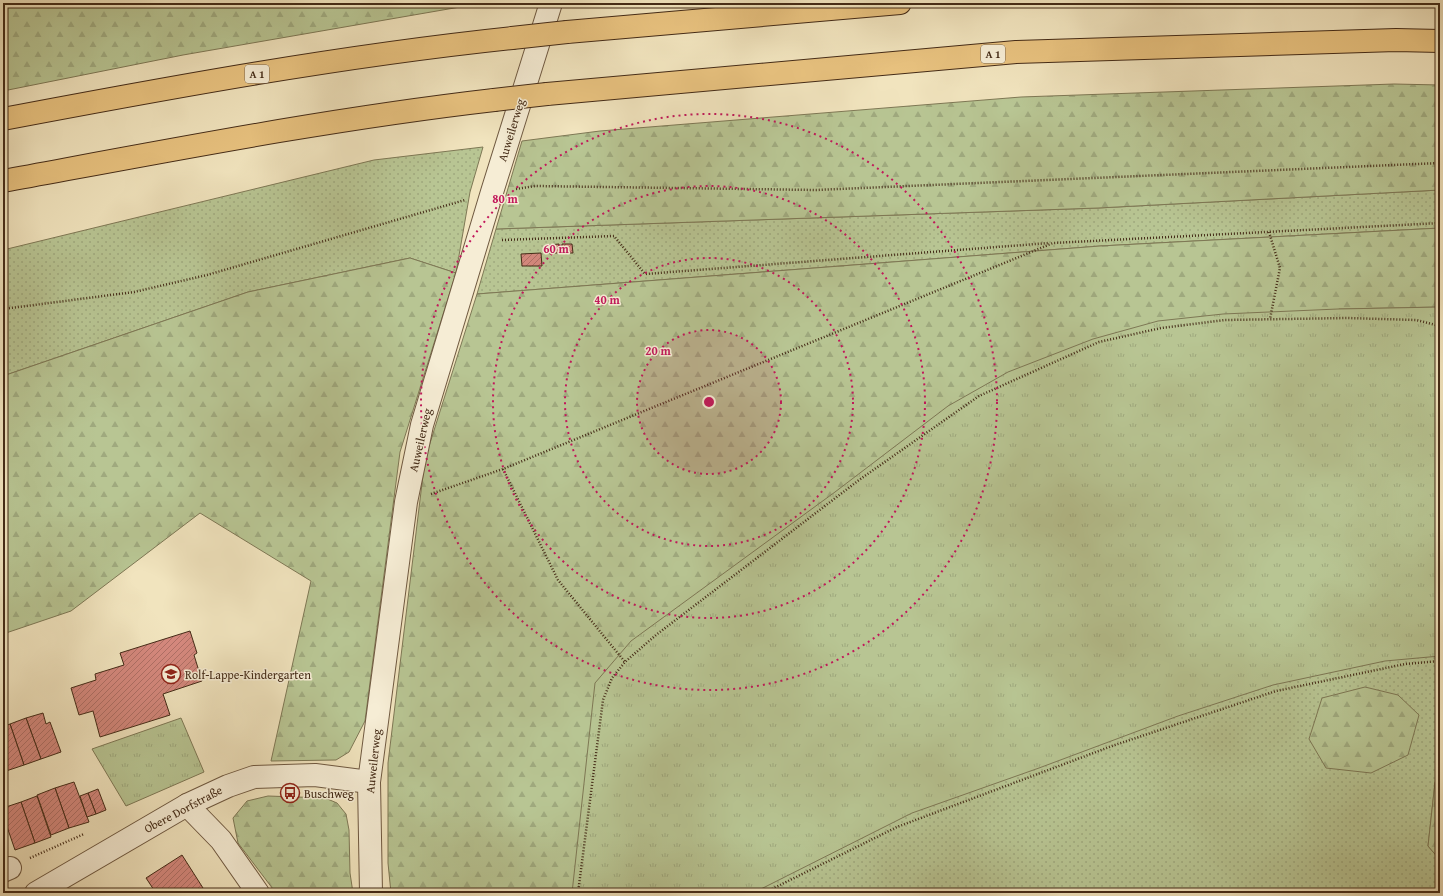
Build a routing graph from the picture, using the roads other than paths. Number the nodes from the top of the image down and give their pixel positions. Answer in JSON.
{"nodes":[{"id":1,"x":551,"y":3,"type":"edge"},
{"id":2,"x":900,"y":3,"type":"edge"},
{"id":3,"x":1440,"y":41,"type":"edge"},
{"id":4,"x":3,"y":118,"type":"edge"},
{"id":5,"x":3,"y":182,"type":"edge"},
{"id":6,"x":369,"y":782,"type":"junction"},
{"id":7,"x":186,"y":805,"type":"junction"},
{"id":8,"x":36,"y":893,"type":"edge"},
{"id":9,"x":258,"y":893,"type":"edge"},
{"id":10,"x":371,"y":893,"type":"edge"}],
"edges":[{"from":1,"to":6,"type":"street","name":"Auweilerweg"},
{"from":2,"to":4,"type":"highway","number":"A 1","bridge":true},
{"from":3,"to":5,"type":"highway","number":"A 1","bridge":true},
{"from":6,"to":7,"type":"street","name":"Obere Dorfstraße"},
{"from":6,"to":10,"type":"street","name":"Auweilerweg"},
{"from":7,"to":8,"type":"street","name":"Obere Dorfstraße"},
{"from":7,"to":9,"type":"street"}]}
